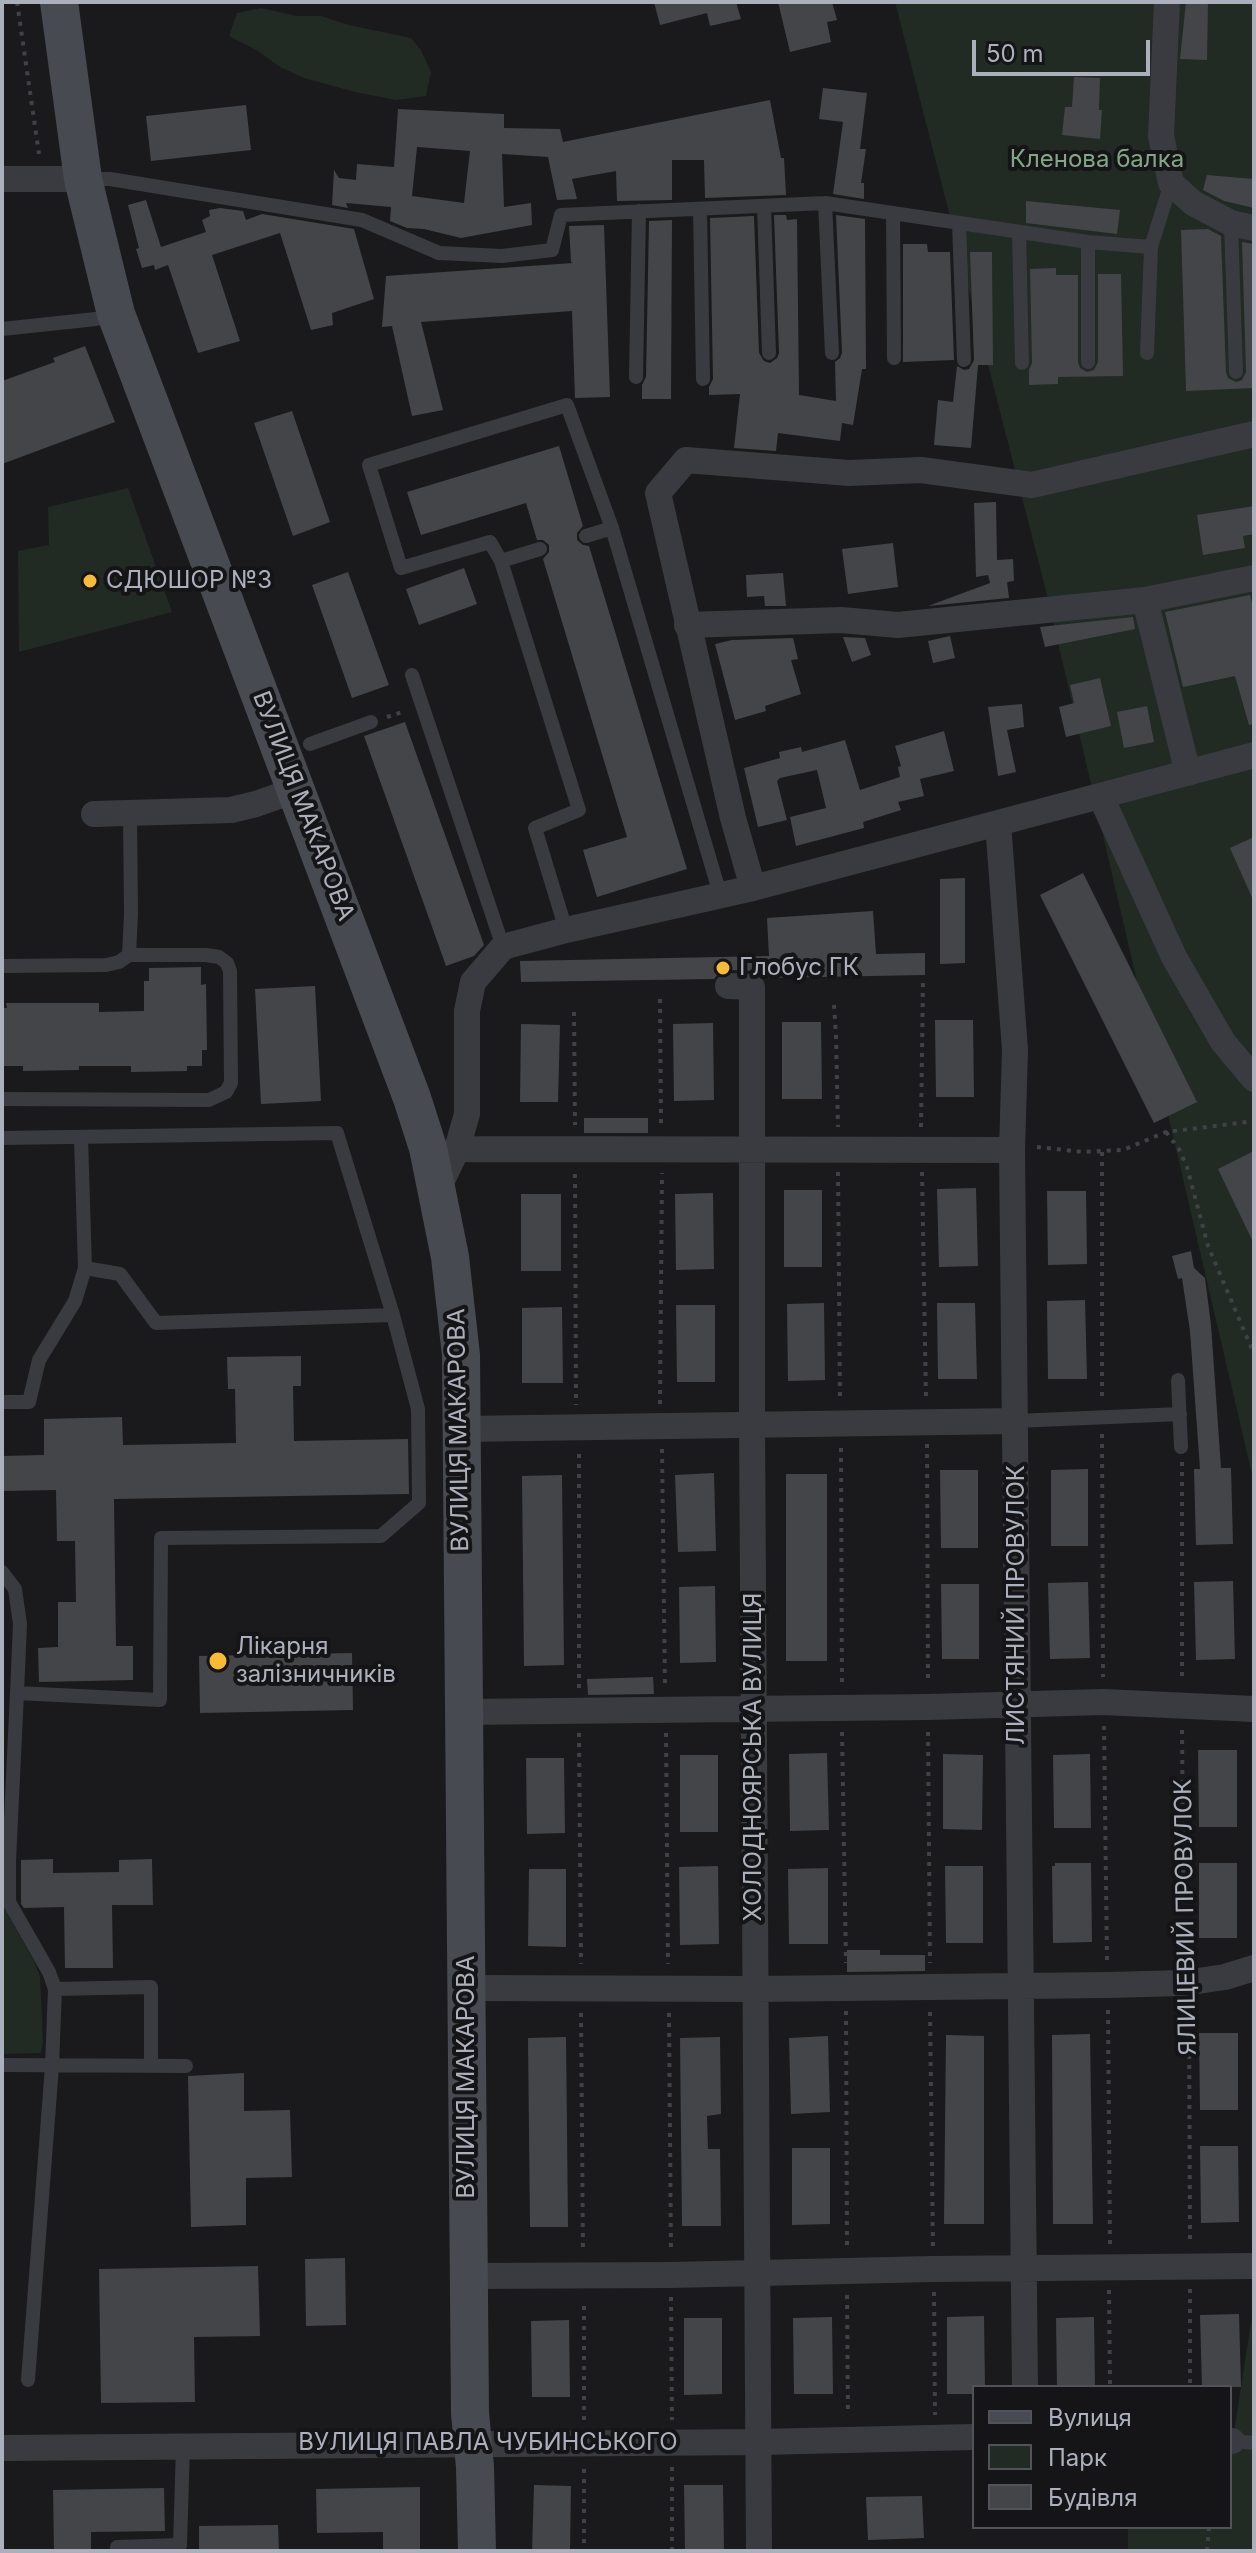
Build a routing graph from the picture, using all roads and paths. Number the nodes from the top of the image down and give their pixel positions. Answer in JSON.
{"nodes":[{"id":1,"x":17,"y":2,"type":"edge"},
{"id":2,"x":59,"y":2,"type":"edge"},
{"id":3,"x":1167,"y":2,"type":"edge"},
{"id":4,"x":2,"y":179,"type":"edge"},
{"id":5,"x":42,"y":179,"type":"junction"},
{"id":6,"x":83,"y":179,"type":"junction"},
{"id":7,"x":1171,"y":183,"type":"junction"},
{"id":8,"x":825,"y":203,"type":"junction"},
{"id":9,"x":764,"y":206,"type":"junction"},
{"id":10,"x":700,"y":209,"type":"junction"},
{"id":11,"x":639,"y":211,"type":"junction"},
{"id":12,"x":893,"y":213,"type":"junction"},
{"id":13,"x":959,"y":223,"type":"junction"},
{"id":14,"x":1243,"y":225,"type":"edge"},
{"id":15,"x":1019,"y":232,"type":"junction"},
{"id":16,"x":1088,"y":242,"type":"junction"},
{"id":17,"x":1151,"y":247,"type":"junction"},
{"id":18,"x":116,"y":314,"type":"junction"},
{"id":19,"x":2,"y":329,"type":"edge"},
{"id":20,"x":769,"y":353,"type":"dead end"},
{"id":21,"x":832,"y":353,"type":"dead end"},
{"id":22,"x":1147,"y":353,"type":"dead end"},
{"id":23,"x":894,"y":358,"type":"dead end"},
{"id":24,"x":964,"y":360,"type":"dead end"},
{"id":25,"x":1088,"y":362,"type":"dead end"},
{"id":26,"x":1022,"y":363,"type":"dead end"},
{"id":27,"x":1236,"y":372,"type":"dead end"},
{"id":28,"x":636,"y":377,"type":"dead end"},
{"id":29,"x":703,"y":379,"type":"dead end"},
{"id":30,"x":1254,"y":434,"type":"edge"},
{"id":31,"x":612,"y":528,"type":"junction"},
{"id":32,"x":586,"y":536,"type":"dead end"},
{"id":33,"x":540,"y":549,"type":"dead end"},
{"id":34,"x":501,"y":561,"type":"junction"},
{"id":35,"x":1254,"y":578,"type":"edge"},
{"id":36,"x":1145,"y":600,"type":"junction"},
{"id":37,"x":687,"y":625,"type":"junction"},
{"id":38,"x":412,"y":675,"type":"dead end"},
{"id":39,"x":422,"y":705,"type":"junction"},
{"id":40,"x":371,"y":722,"type":"joint"},
{"id":41,"x":310,"y":744,"type":"dead end"},
{"id":42,"x":1254,"y":755,"type":"edge"},
{"id":43,"x":1188,"y":773,"type":"junction"},
{"id":44,"x":296,"y":790,"type":"junction"},
{"id":45,"x":1101,"y":797,"type":"junction"},
{"id":46,"x":130,"y":813,"type":"junction"},
{"id":47,"x":94,"y":814,"type":"dead end"},
{"id":48,"x":998,"y":823,"type":"junction"},
{"id":49,"x":753,"y":888,"type":"junction"},
{"id":50,"x":720,"y":894,"type":"junction"},
{"id":51,"x":566,"y":930,"type":"junction"},
{"id":52,"x":503,"y":947,"type":"junction"},
{"id":53,"x":129,"y":955,"type":"junction"},
{"id":54,"x":2,"y":966,"type":"edge"},
{"id":55,"x":728,"y":986,"type":"dead end"},
{"id":56,"x":660,"y":999,"type":"dead end"},
{"id":57,"x":574,"y":1012,"type":"dead end"},
{"id":58,"x":1254,"y":1079,"type":"edge"},
{"id":59,"x":2,"y":1099,"type":"edge"},
{"id":60,"x":1254,"y":1121,"type":"edge"},
{"id":61,"x":1166,"y":1132,"type":"junction"},
{"id":62,"x":81,"y":1137,"type":"junction"},
{"id":63,"x":2,"y":1138,"type":"edge"},
{"id":64,"x":457,"y":1149,"type":"junction"},
{"id":65,"x":575,"y":1149,"type":"junction"},
{"id":66,"x":661,"y":1150,"type":"junction"},
{"id":67,"x":751,"y":1150,"type":"junction"},
{"id":68,"x":1012,"y":1150,"type":"junction"},
{"id":69,"x":1102,"y":1152,"type":"junction"},
{"id":70,"x":437,"y":1191,"type":"junction"},
{"id":71,"x":85,"y":1268,"type":"junction"},
{"id":72,"x":393,"y":1315,"type":"junction"},
{"id":73,"x":1254,"y":1354,"type":"edge"},
{"id":74,"x":1178,"y":1380,"type":"dead end"},
{"id":75,"x":2,"y":1402,"type":"edge"},
{"id":76,"x":1180,"y":1414,"type":"junction"},
{"id":77,"x":1102,"y":1416,"type":"junction"},
{"id":78,"x":1016,"y":1421,"type":"junction"},
{"id":79,"x":752,"y":1424,"type":"junction"},
{"id":80,"x":660,"y":1426,"type":"junction"},
{"id":81,"x":575,"y":1427,"type":"junction"},
{"id":82,"x":461,"y":1429,"type":"junction"},
{"id":83,"x":1181,"y":1447,"type":"joint"},
{"id":84,"x":2,"y":1572,"type":"edge"},
{"id":85,"x":17,"y":1693,"type":"junction"},
{"id":86,"x":1103,"y":1702,"type":"junction"},
{"id":87,"x":1017,"y":1703,"type":"junction"},
{"id":88,"x":1182,"y":1704,"type":"junction"},
{"id":89,"x":755,"y":1708,"type":"junction"},
{"id":90,"x":666,"y":1709,"type":"junction"},
{"id":91,"x":1254,"y":1709,"type":"edge"},
{"id":92,"x":579,"y":1710,"type":"junction"},
{"id":93,"x":463,"y":1712,"type":"junction"},
{"id":94,"x":6,"y":1856,"type":"edge"},
{"id":95,"x":1254,"y":1968,"type":"edge"},
{"id":96,"x":1184,"y":1983,"type":"junction"},
{"id":97,"x":1108,"y":1985,"type":"junction"},
{"id":98,"x":1021,"y":1987,"type":"junction"},
{"id":99,"x":466,"y":1988,"type":"junction"},
{"id":100,"x":55,"y":1989,"type":"junction"},
{"id":101,"x":581,"y":1989,"type":"junction"},
{"id":102,"x":669,"y":1989,"type":"junction"},
{"id":103,"x":755,"y":1989,"type":"junction"},
{"id":104,"x":2,"y":2065,"type":"edge"},
{"id":105,"x":52,"y":2066,"type":"junction"},
{"id":106,"x":151,"y":2066,"type":"junction"},
{"id":107,"x":186,"y":2066,"type":"dead end"},
{"id":108,"x":1190,"y":2266,"type":"junction"},
{"id":109,"x":1254,"y":2266,"type":"edge"},
{"id":110,"x":1109,"y":2267,"type":"junction"},
{"id":111,"x":1023,"y":2269,"type":"junction"},
{"id":112,"x":758,"y":2273,"type":"junction"},
{"id":113,"x":584,"y":2275,"type":"junction"},
{"id":114,"x":671,"y":2275,"type":"junction"},
{"id":115,"x":468,"y":2276,"type":"junction"},
{"id":116,"x":28,"y":2380,"type":"dead end"},
{"id":117,"x":1025,"y":2385,"type":"edge"},
{"id":118,"x":1110,"y":2385,"type":"edge"},
{"id":119,"x":1190,"y":2385,"type":"edge"},
{"id":120,"x":972,"y":2437,"type":"edge"},
{"id":121,"x":584,"y":2442,"type":"junction"},
{"id":122,"x":672,"y":2442,"type":"junction"},
{"id":123,"x":760,"y":2442,"type":"junction"},
{"id":124,"x":471,"y":2443,"type":"junction"},
{"id":125,"x":183,"y":2446,"type":"junction"},
{"id":126,"x":2,"y":2448,"type":"edge"},
{"id":127,"x":1209,"y":2529,"type":"edge"},
{"id":128,"x":180,"y":2548,"type":"edge"},
{"id":129,"x":117,"y":2551,"type":"edge"},
{"id":130,"x":477,"y":2551,"type":"edge"},
{"id":131,"x":584,"y":2551,"type":"edge"},
{"id":132,"x":672,"y":2551,"type":"edge"},
{"id":133,"x":759,"y":2551,"type":"edge"},
{"id":134,"x":1207,"y":2551,"type":"edge"}],
"edges":[{"from":1,"to":5,"type":"path"},
{"from":2,"to":6,"type":"street","name":"ВУЛИЦЯ МАКАРОВА"},
{"from":3,"to":7,"type":"street"},
{"from":4,"to":5,"type":"street"},
{"from":5,"to":6,"type":"street"},
{"from":6,"to":11,"type":"lane"},
{"from":6,"to":18,"type":"street","name":"ВУЛИЦЯ МАКАРОВА"},
{"from":7,"to":14,"type":"street"},
{"from":7,"to":17,"type":"lane"},
{"from":8,"to":9,"type":"lane"},
{"from":8,"to":12,"type":"lane"},
{"from":8,"to":21,"type":"lane"},
{"from":9,"to":10,"type":"lane"},
{"from":9,"to":20,"type":"lane"},
{"from":10,"to":11,"type":"lane"},
{"from":10,"to":29,"type":"lane"},
{"from":11,"to":28,"type":"lane"},
{"from":12,"to":13,"type":"lane"},
{"from":12,"to":23,"type":"lane"},
{"from":13,"to":15,"type":"lane"},
{"from":13,"to":24,"type":"lane"},
{"from":14,"to":27,"type":"lane"},
{"from":15,"to":16,"type":"lane"},
{"from":15,"to":26,"type":"lane"},
{"from":16,"to":17,"type":"lane"},
{"from":16,"to":25,"type":"lane"},
{"from":17,"to":22,"type":"lane"},
{"from":18,"to":19,"type":"lane"},
{"from":18,"to":44,"type":"street","name":"ВУЛИЦЯ МАКАРОВА"},
{"from":30,"to":37,"type":"street"},
{"from":31,"to":32,"type":"lane"},
{"from":31,"to":34,"type":"lane"},
{"from":31,"to":50,"type":"lane"},
{"from":33,"to":34,"type":"lane"},
{"from":34,"to":51,"type":"lane"},
{"from":35,"to":36,"type":"street"},
{"from":36,"to":37,"type":"street"},
{"from":36,"to":43,"type":"street"},
{"from":37,"to":49,"type":"street"},
{"from":38,"to":39,"type":"lane"},
{"from":39,"to":40,"type":"path"},
{"from":39,"to":52,"type":"lane"},
{"from":40,"to":41,"type":"lane"},
{"from":42,"to":43,"type":"street"},
{"from":43,"to":45,"type":"street"},
{"from":44,"to":46,"type":"street"},
{"from":44,"to":70,"type":"street","name":"ВУЛИЦЯ МАКАРОВА"},
{"from":45,"to":48,"type":"street"},
{"from":45,"to":58,"type":"street"},
{"from":46,"to":47,"type":"street"},
{"from":46,"to":53,"type":"lane"},
{"from":48,"to":49,"type":"street"},
{"from":48,"to":68,"type":"street","name":"ЛИСТЯНИЙ ПРОВУЛОК"},
{"from":49,"to":50,"type":"street"},
{"from":50,"to":51,"type":"street"},
{"from":51,"to":52,"type":"street"},
{"from":52,"to":64,"type":"street"},
{"from":53,"to":54,"type":"lane"},
{"from":53,"to":59,"type":"lane"},
{"from":55,"to":67,"type":"street","name":"ХОЛОДНОЯРСЬКА ВУЛИЦЯ"},
{"from":56,"to":66,"type":"path"},
{"from":57,"to":65,"type":"path"},
{"from":60,"to":61,"type":"path"},
{"from":61,"to":69,"type":"path"},
{"from":61,"to":73,"type":"path"},
{"from":62,"to":63,"type":"lane"},
{"from":62,"to":71,"type":"lane"},
{"from":62,"to":72,"type":"lane"},
{"from":64,"to":65,"type":"street"},
{"from":64,"to":70,"type":"street"},
{"from":65,"to":66,"type":"street"},
{"from":65,"to":81,"type":"path"},
{"from":66,"to":67,"type":"street"},
{"from":66,"to":80,"type":"path"},
{"from":67,"to":68,"type":"street"},
{"from":67,"to":79,"type":"street","name":"ХОЛОДНОЯРСЬКА ВУЛИЦЯ"},
{"from":68,"to":69,"type":"path"},
{"from":68,"to":78,"type":"street","name":"ЛИСТЯНИЙ ПРОВУЛОК"},
{"from":69,"to":77,"type":"path"},
{"from":70,"to":82,"type":"street","name":"ВУЛИЦЯ МАКАРОВА"},
{"from":71,"to":72,"type":"lane"},
{"from":71,"to":75,"type":"lane"},
{"from":72,"to":85,"type":"lane"},
{"from":74,"to":76,"type":"lane"},
{"from":76,"to":77,"type":"lane"},
{"from":76,"to":83,"type":"lane"},
{"from":77,"to":78,"type":"lane"},
{"from":77,"to":86,"type":"path"},
{"from":78,"to":79,"type":"street"},
{"from":78,"to":87,"type":"street","name":"ЛИСТЯНИЙ ПРОВУЛОК"},
{"from":79,"to":80,"type":"street"},
{"from":79,"to":89,"type":"street","name":"ХОЛОДНОЯРСЬКА ВУЛИЦЯ"},
{"from":80,"to":81,"type":"street"},
{"from":80,"to":90,"type":"path"},
{"from":81,"to":82,"type":"street"},
{"from":81,"to":92,"type":"path"},
{"from":82,"to":93,"type":"street","name":"ВУЛИЦЯ МАКАРОВА"},
{"from":83,"to":88,"type":"path","name":"ЯЛИЦЕВИЙ ПРОВУЛОК"},
{"from":84,"to":85,"type":"lane"},
{"from":85,"to":94,"type":"lane"},
{"from":86,"to":87,"type":"street"},
{"from":86,"to":88,"type":"street"},
{"from":86,"to":97,"type":"path"},
{"from":87,"to":89,"type":"street"},
{"from":87,"to":98,"type":"street","name":"ЛИСТЯНИЙ ПРОВУЛОК"},
{"from":88,"to":91,"type":"street"},
{"from":88,"to":96,"type":"path","name":"ЯЛИЦЕВИЙ ПРОВУЛОК"},
{"from":89,"to":90,"type":"street"},
{"from":89,"to":103,"type":"street","name":"ХОЛОДНОЯРСЬКА ВУЛИЦЯ"},
{"from":90,"to":92,"type":"street"},
{"from":90,"to":102,"type":"path"},
{"from":92,"to":93,"type":"street"},
{"from":92,"to":101,"type":"path"},
{"from":93,"to":99,"type":"street","name":"ВУЛИЦЯ МАКАРОВА"},
{"from":94,"to":100,"type":"lane"},
{"from":95,"to":96,"type":"street"},
{"from":96,"to":97,"type":"street"},
{"from":96,"to":108,"type":"path","name":"ЯЛИЦЕВИЙ ПРОВУЛОК"},
{"from":97,"to":98,"type":"street"},
{"from":97,"to":110,"type":"path"},
{"from":98,"to":103,"type":"street"},
{"from":98,"to":111,"type":"street","name":"ЛИСТЯНИЙ ПРОВУЛОК"},
{"from":99,"to":101,"type":"street"},
{"from":99,"to":115,"type":"street","name":"ВУЛИЦЯ МАКАРОВА"},
{"from":100,"to":105,"type":"lane"},
{"from":100,"to":106,"type":"lane"},
{"from":101,"to":102,"type":"street"},
{"from":101,"to":113,"type":"path"},
{"from":102,"to":103,"type":"street"},
{"from":102,"to":114,"type":"path"},
{"from":103,"to":112,"type":"street","name":"ХОЛОДНОЯРСЬКА ВУЛИЦЯ"},
{"from":104,"to":105,"type":"lane"},
{"from":105,"to":106,"type":"lane"},
{"from":105,"to":116,"type":"lane"},
{"from":106,"to":107,"type":"lane"},
{"from":108,"to":109,"type":"street"},
{"from":108,"to":110,"type":"street"},
{"from":108,"to":119,"type":"path","name":"ЯЛИЦЕВИЙ ПРОВУЛОК"},
{"from":110,"to":111,"type":"street"},
{"from":110,"to":118,"type":"path"},
{"from":111,"to":112,"type":"street"},
{"from":111,"to":117,"type":"street","name":"ЛИСТЯНИЙ ПРОВУЛОК"},
{"from":112,"to":114,"type":"street"},
{"from":112,"to":123,"type":"street","name":"ХОЛОДНОЯРСЬКА ВУЛИЦЯ"},
{"from":113,"to":114,"type":"street"},
{"from":113,"to":115,"type":"street"},
{"from":113,"to":121,"type":"path"},
{"from":114,"to":122,"type":"path"},
{"from":115,"to":124,"type":"street","name":"ВУЛИЦЯ МАКАРОВА"},
{"from":120,"to":123,"type":"street","name":"ВУЛИЦЯ ПАВЛА ЧУБИНСЬКОГО"},
{"from":121,"to":122,"type":"street","name":"ВУЛИЦЯ ПАВЛА ЧУБИНСЬКОГО"},
{"from":121,"to":124,"type":"street","name":"ВУЛИЦЯ ПАВЛА ЧУБИНСЬКОГО"},
{"from":121,"to":131,"type":"path"},
{"from":122,"to":123,"type":"street","name":"ВУЛИЦЯ ПАВЛА ЧУБИНСЬКОГО"},
{"from":122,"to":132,"type":"path"},
{"from":123,"to":133,"type":"street","name":"ХОЛОДНОЯРСЬКА ВУЛИЦЯ"},
{"from":124,"to":125,"type":"street","name":"ВУЛИЦЯ ПАВЛА ЧУБИНСЬКОГО"},
{"from":124,"to":130,"type":"street","name":"ВУЛИЦЯ МАКАРОВА"},
{"from":125,"to":126,"type":"street","name":"ВУЛИЦЯ ПАВЛА ЧУБИНСЬКОГО"},
{"from":125,"to":128,"type":"lane"},
{"from":127,"to":134,"type":"path"},
{"from":128,"to":129,"type":"lane"}]}
